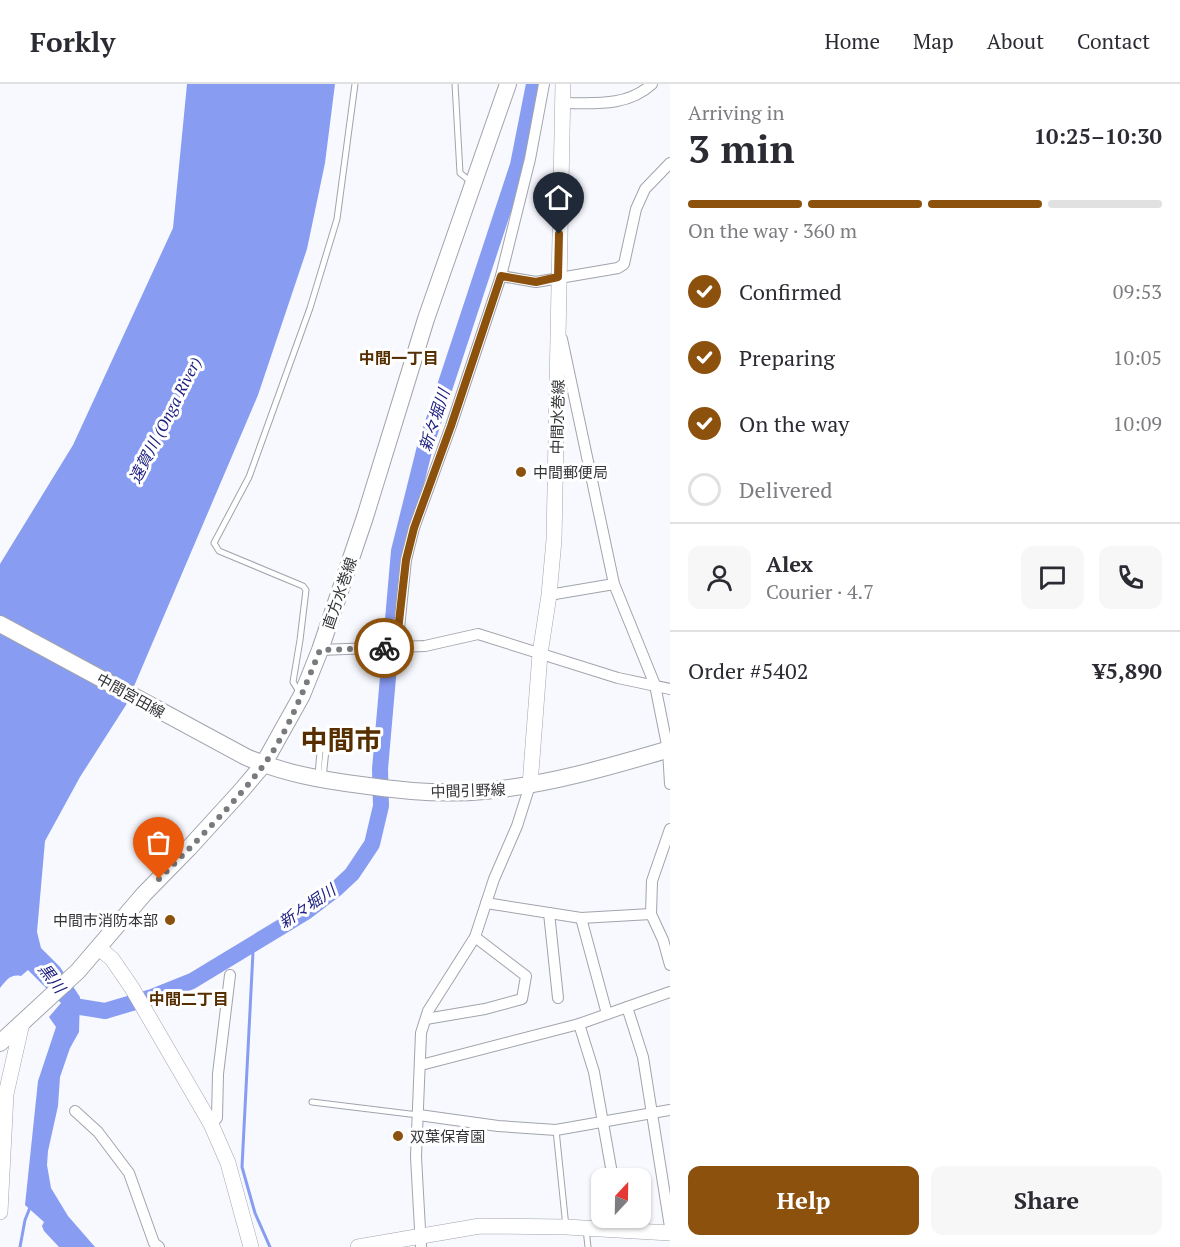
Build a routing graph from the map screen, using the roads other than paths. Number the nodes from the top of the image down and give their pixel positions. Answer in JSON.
{"nodes":[{"id":1,"x":355,"y":84,"type":"edge"},
{"id":2,"x":455,"y":84,"type":"edge"},
{"id":3,"x":508,"y":84,"type":"edge"},
{"id":4,"x":544,"y":84,"type":"edge"},
{"id":5,"x":563,"y":84,"type":"edge"},
{"id":6,"x":652,"y":84,"type":"edge"},
{"id":7,"x":563,"y":103,"type":"junction"},
{"id":8,"x":670,"y":163,"type":"edge"},
{"id":9,"x":474,"y":183,"type":"junction"},
{"id":10,"x":501,"y":276,"type":"junction"},
{"id":11,"x":558,"y":277,"type":"junction"},
{"id":12,"x":559,"y":325,"type":"junction"},
{"id":13,"x":614,"y":584,"type":"junction"},
{"id":14,"x":549,"y":595,"type":"junction"},
{"id":15,"x":0,"y":624,"type":"edge"},
{"id":16,"x":396,"y":648,"type":"junction"},
{"id":17,"x":320,"y":650,"type":"junction"},
{"id":18,"x":540,"y":654,"type":"junction"},
{"id":19,"x":655,"y":685,"type":"junction"},
{"id":20,"x":670,"y":689,"type":"edge"},
{"id":21,"x":302,"y":695,"type":"junction"},
{"id":22,"x":669,"y":749,"type":"edge"},
{"id":23,"x":263,"y":765,"type":"junction"},
{"id":24,"x":320,"y":780,"type":"junction"},
{"id":25,"x":670,"y":784,"type":"edge"},
{"id":26,"x":530,"y":785,"type":"junction"},
{"id":27,"x":670,"y":829,"type":"edge"},
{"id":28,"x":486,"y":903,"type":"junction"},
{"id":29,"x":549,"y":913,"type":"junction"},
{"id":30,"x":651,"y":914,"type":"junction"},
{"id":31,"x":581,"y":918,"type":"junction"},
{"id":32,"x":475,"y":937,"type":"junction"},
{"id":33,"x":667,"y":941,"type":"edge"},
{"id":34,"x":99,"y":948,"type":"junction"},
{"id":35,"x":670,"y":964,"type":"edge"},
{"id":36,"x":230,"y":975,"type":"dead end"},
{"id":37,"x":670,"y":992,"type":"edge"},
{"id":38,"x":558,"y":998,"type":"dead end"},
{"id":39,"x":627,"y":1007,"type":"junction"},
{"id":40,"x":607,"y":1014,"type":"junction"},
{"id":41,"x":426,"y":1019,"type":"junction"},
{"id":42,"x":22,"y":1023,"type":"junction"},
{"id":43,"x":579,"y":1024,"type":"junction"},
{"id":44,"x":0,"y":1043,"type":"edge"},
{"id":45,"x":421,"y":1065,"type":"junction"},
{"id":46,"x":312,"y":1102,"type":"dead end"},
{"id":47,"x":670,"y":1110,"type":"edge"},
{"id":48,"x":75,"y":1111,"type":"dead end"},
{"id":49,"x":651,"y":1113,"type":"junction"},
{"id":50,"x":419,"y":1115,"type":"junction"},
{"id":51,"x":604,"y":1120,"type":"junction"},
{"id":52,"x":211,"y":1124,"type":"junction"},
{"id":53,"x":556,"y":1130,"type":"junction"},
{"id":54,"x":611,"y":1168,"type":"edge"},
{"id":55,"x":0,"y":1212,"type":"edge"},
{"id":56,"x":566,"y":1227,"type":"junction"},
{"id":57,"x":591,"y":1227,"type":"edge"},
{"id":58,"x":670,"y":1227,"type":"edge"},
{"id":59,"x":586,"y":1228,"type":"junction"},
{"id":60,"x":642,"y":1228,"type":"edge"},
{"id":61,"x":670,"y":1233,"type":"edge"},
{"id":62,"x":420,"y":1242,"type":"edge"},
{"id":63,"x":159,"y":1247,"type":"edge"},
{"id":64,"x":251,"y":1247,"type":"edge"},
{"id":65,"x":358,"y":1247,"type":"edge"},
{"id":66,"x":588,"y":1247,"type":"edge"}],
"edges":[{"from":1,"to":21,"type":"lane"},
{"from":2,"to":9,"type":"lane"},
{"from":3,"to":9,"type":"main road","name":"直方水巻線"},
{"from":4,"to":10,"type":"street"},
{"from":5,"to":7,"type":"street","name":"中間水巻線"},
{"from":6,"to":7,"type":"street"},
{"from":7,"to":11,"type":"street","name":"中間水巻線"},
{"from":8,"to":11,"type":"street"},
{"from":9,"to":17,"type":"main road","name":"直方水巻線"},
{"from":10,"to":11,"type":"street"},
{"from":10,"to":16,"type":"street"},
{"from":11,"to":12,"type":"street","name":"中間水巻線"},
{"from":12,"to":13,"type":"street"},
{"from":12,"to":14,"type":"street","name":"中間水巻線"},
{"from":13,"to":14,"type":"street"},
{"from":13,"to":19,"type":"street"},
{"from":14,"to":18,"type":"street","name":"中間水巻線"},
{"from":15,"to":23,"type":"main road","name":"中間宮田線"},
{"from":16,"to":17,"type":"street"},
{"from":16,"to":18,"type":"street"},
{"from":17,"to":21,"type":"main road","name":"直方水巻線"},
{"from":18,"to":19,"type":"street"},
{"from":18,"to":26,"type":"street","name":"中間水巻線"},
{"from":19,"to":20,"type":"street"},
{"from":19,"to":22,"type":"street"},
{"from":21,"to":23,"type":"main road","name":"直方水巻線"},
{"from":22,"to":25,"type":"street"},
{"from":22,"to":26,"type":"main road","name":"中間引野線"},
{"from":23,"to":24,"type":"main road","name":"中間引野線"},
{"from":23,"to":34,"type":"main road","name":"直方水巻線"},
{"from":24,"to":24,"type":"lane"},
{"from":24,"to":26,"type":"main road","name":"中間引野線"},
{"from":26,"to":28,"type":"street"},
{"from":27,"to":30,"type":"street"},
{"from":28,"to":29,"type":"street"},
{"from":28,"to":32,"type":"street"},
{"from":29,"to":31,"type":"street"},
{"from":29,"to":38,"type":"street"},
{"from":30,"to":31,"type":"street"},
{"from":30,"to":33,"type":"street"},
{"from":31,"to":40,"type":"street"},
{"from":32,"to":41,"type":"street"},
{"from":32,"to":41,"type":"street"},
{"from":33,"to":35,"type":"street"},
{"from":34,"to":42,"type":"main road","name":"直方水巻線"},
{"from":34,"to":52,"type":"street"},
{"from":36,"to":52,"type":"street"},
{"from":37,"to":39,"type":"street"},
{"from":39,"to":40,"type":"street"},
{"from":39,"to":49,"type":"street"},
{"from":40,"to":43,"type":"street"},
{"from":41,"to":45,"type":"street"},
{"from":42,"to":44,"type":"main road","name":"直方水巻線"},
{"from":42,"to":55,"type":"street"},
{"from":43,"to":45,"type":"street"},
{"from":43,"to":51,"type":"street"},
{"from":45,"to":50,"type":"street"},
{"from":46,"to":50,"type":"lane"},
{"from":47,"to":49,"type":"street"},
{"from":48,"to":63,"type":"street"},
{"from":49,"to":51,"type":"street"},
{"from":49,"to":58,"type":"street"},
{"from":50,"to":53,"type":"street"},
{"from":50,"to":62,"type":"street"},
{"from":51,"to":53,"type":"street"},
{"from":51,"to":54,"type":"street"},
{"from":52,"to":64,"type":"street"},
{"from":53,"to":56,"type":"lane"},
{"from":56,"to":59,"type":"street"},
{"from":56,"to":62,"type":"street"},
{"from":57,"to":59,"type":"street"},
{"from":59,"to":66,"type":"lane"},
{"from":60,"to":61,"type":"street"},
{"from":62,"to":65,"type":"street"}]}
